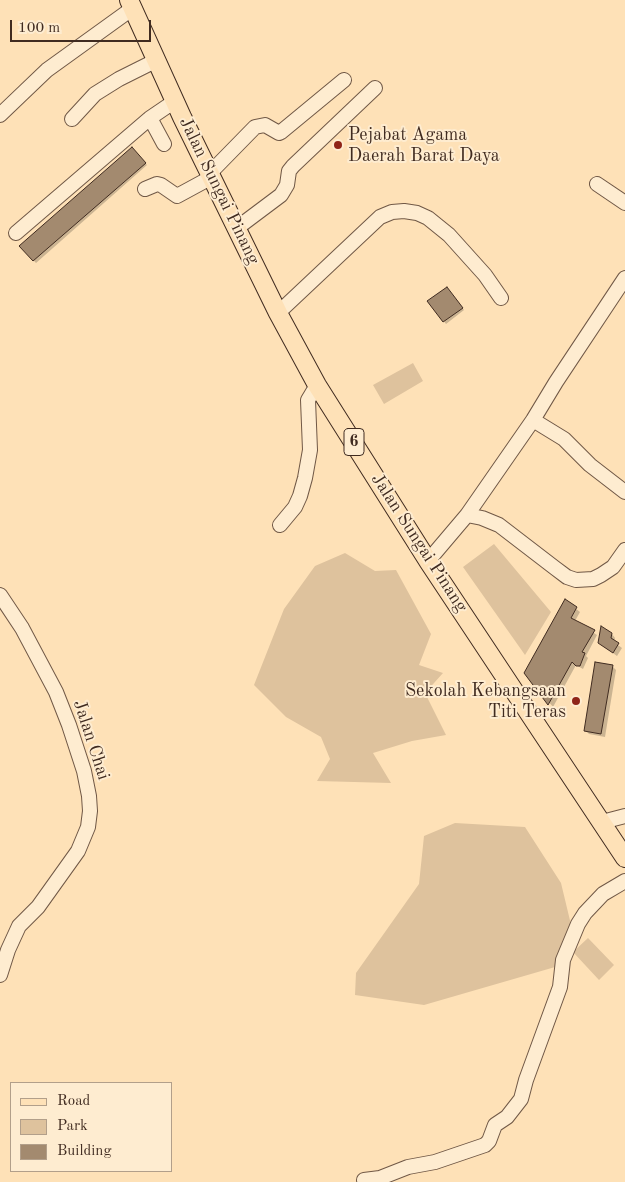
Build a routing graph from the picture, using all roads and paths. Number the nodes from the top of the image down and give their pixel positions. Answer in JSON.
{"nodes":[{"id":1,"x":131,"y":4,"type":"edge"},
{"id":2,"x":157,"y":60,"type":"junction"},
{"id":3,"x":344,"y":80,"type":"dead end"},
{"id":4,"x":375,"y":88,"type":"dead end"},
{"id":5,"x":175,"y":101,"type":"junction"},
{"id":6,"x":0,"y":114,"type":"edge"},
{"id":7,"x":150,"y":118,"type":"junction"},
{"id":8,"x":72,"y":119,"type":"dead end"},
{"id":9,"x":164,"y":144,"type":"dead end"},
{"id":10,"x":211,"y":175,"type":"junction"},
{"id":11,"x":597,"y":184,"type":"dead end"},
{"id":12,"x":145,"y":189,"type":"dead end"},
{"id":13,"x":625,"y":203,"type":"edge"},
{"id":14,"x":237,"y":228,"type":"junction"},
{"id":15,"x":16,"y":232,"type":"dead end"},
{"id":16,"x":625,"y":278,"type":"edge"},
{"id":17,"x":500,"y":298,"type":"dead end"},
{"id":18,"x":278,"y":313,"type":"junction"},
{"id":19,"x":317,"y":385,"type":"junction"},
{"id":20,"x":533,"y":420,"type":"junction"},
{"id":21,"x":625,"y":492,"type":"edge"},
{"id":22,"x":467,"y":515,"type":"junction"},
{"id":23,"x":280,"y":525,"type":"dead end"},
{"id":24,"x":625,"y":550,"type":"edge"},
{"id":25,"x":428,"y":561,"type":"junction"},
{"id":26,"x":0,"y":595,"type":"edge"},
{"id":27,"x":625,"y":816,"type":"edge"},
{"id":28,"x":602,"y":822,"type":"junction"},
{"id":29,"x":625,"y":858,"type":"edge"},
{"id":30,"x":625,"y":881,"type":"edge"},
{"id":31,"x":0,"y":975,"type":"edge"},
{"id":32,"x":364,"y":1180,"type":"dead end"}],
"edges":[{"from":1,"to":2,"type":"main road","name":"Jalan Sungai Pinang","number":"6"},
{"from":1,"to":6,"type":"street"},
{"from":2,"to":5,"type":"main road","name":"Jalan Sungai Pinang","number":"6"},
{"from":2,"to":8,"type":"street"},
{"from":3,"to":10,"type":"street"},
{"from":4,"to":14,"type":"street"},
{"from":5,"to":7,"type":"street"},
{"from":5,"to":10,"type":"main road","name":"Jalan Sungai Pinang","number":"6"},
{"from":7,"to":9,"type":"street"},
{"from":7,"to":15,"type":"street"},
{"from":10,"to":12,"type":"street"},
{"from":10,"to":14,"type":"main road","name":"Jalan Sungai Pinang","number":"6"},
{"from":11,"to":13,"type":"street"},
{"from":14,"to":18,"type":"main road","name":"Jalan Sungai Pinang","number":"6"},
{"from":16,"to":20,"type":"street"},
{"from":17,"to":18,"type":"street"},
{"from":18,"to":19,"type":"main road","name":"Jalan Sungai Pinang","number":"6"},
{"from":19,"to":23,"type":"street"},
{"from":19,"to":25,"type":"main road","name":"Jalan Sungai Pinang","number":"6"},
{"from":20,"to":21,"type":"street"},
{"from":20,"to":22,"type":"street"},
{"from":22,"to":24,"type":"street"},
{"from":22,"to":25,"type":"street"},
{"from":25,"to":28,"type":"main road","name":"Jalan Sungai Pinang","number":"6"},
{"from":26,"to":31,"type":"street","name":"Jalan Chai"},
{"from":27,"to":28,"type":"street"},
{"from":28,"to":29,"type":"main road","name":"Jalan Sungai Pinang","number":"6"},
{"from":30,"to":32,"type":"street"}]}
